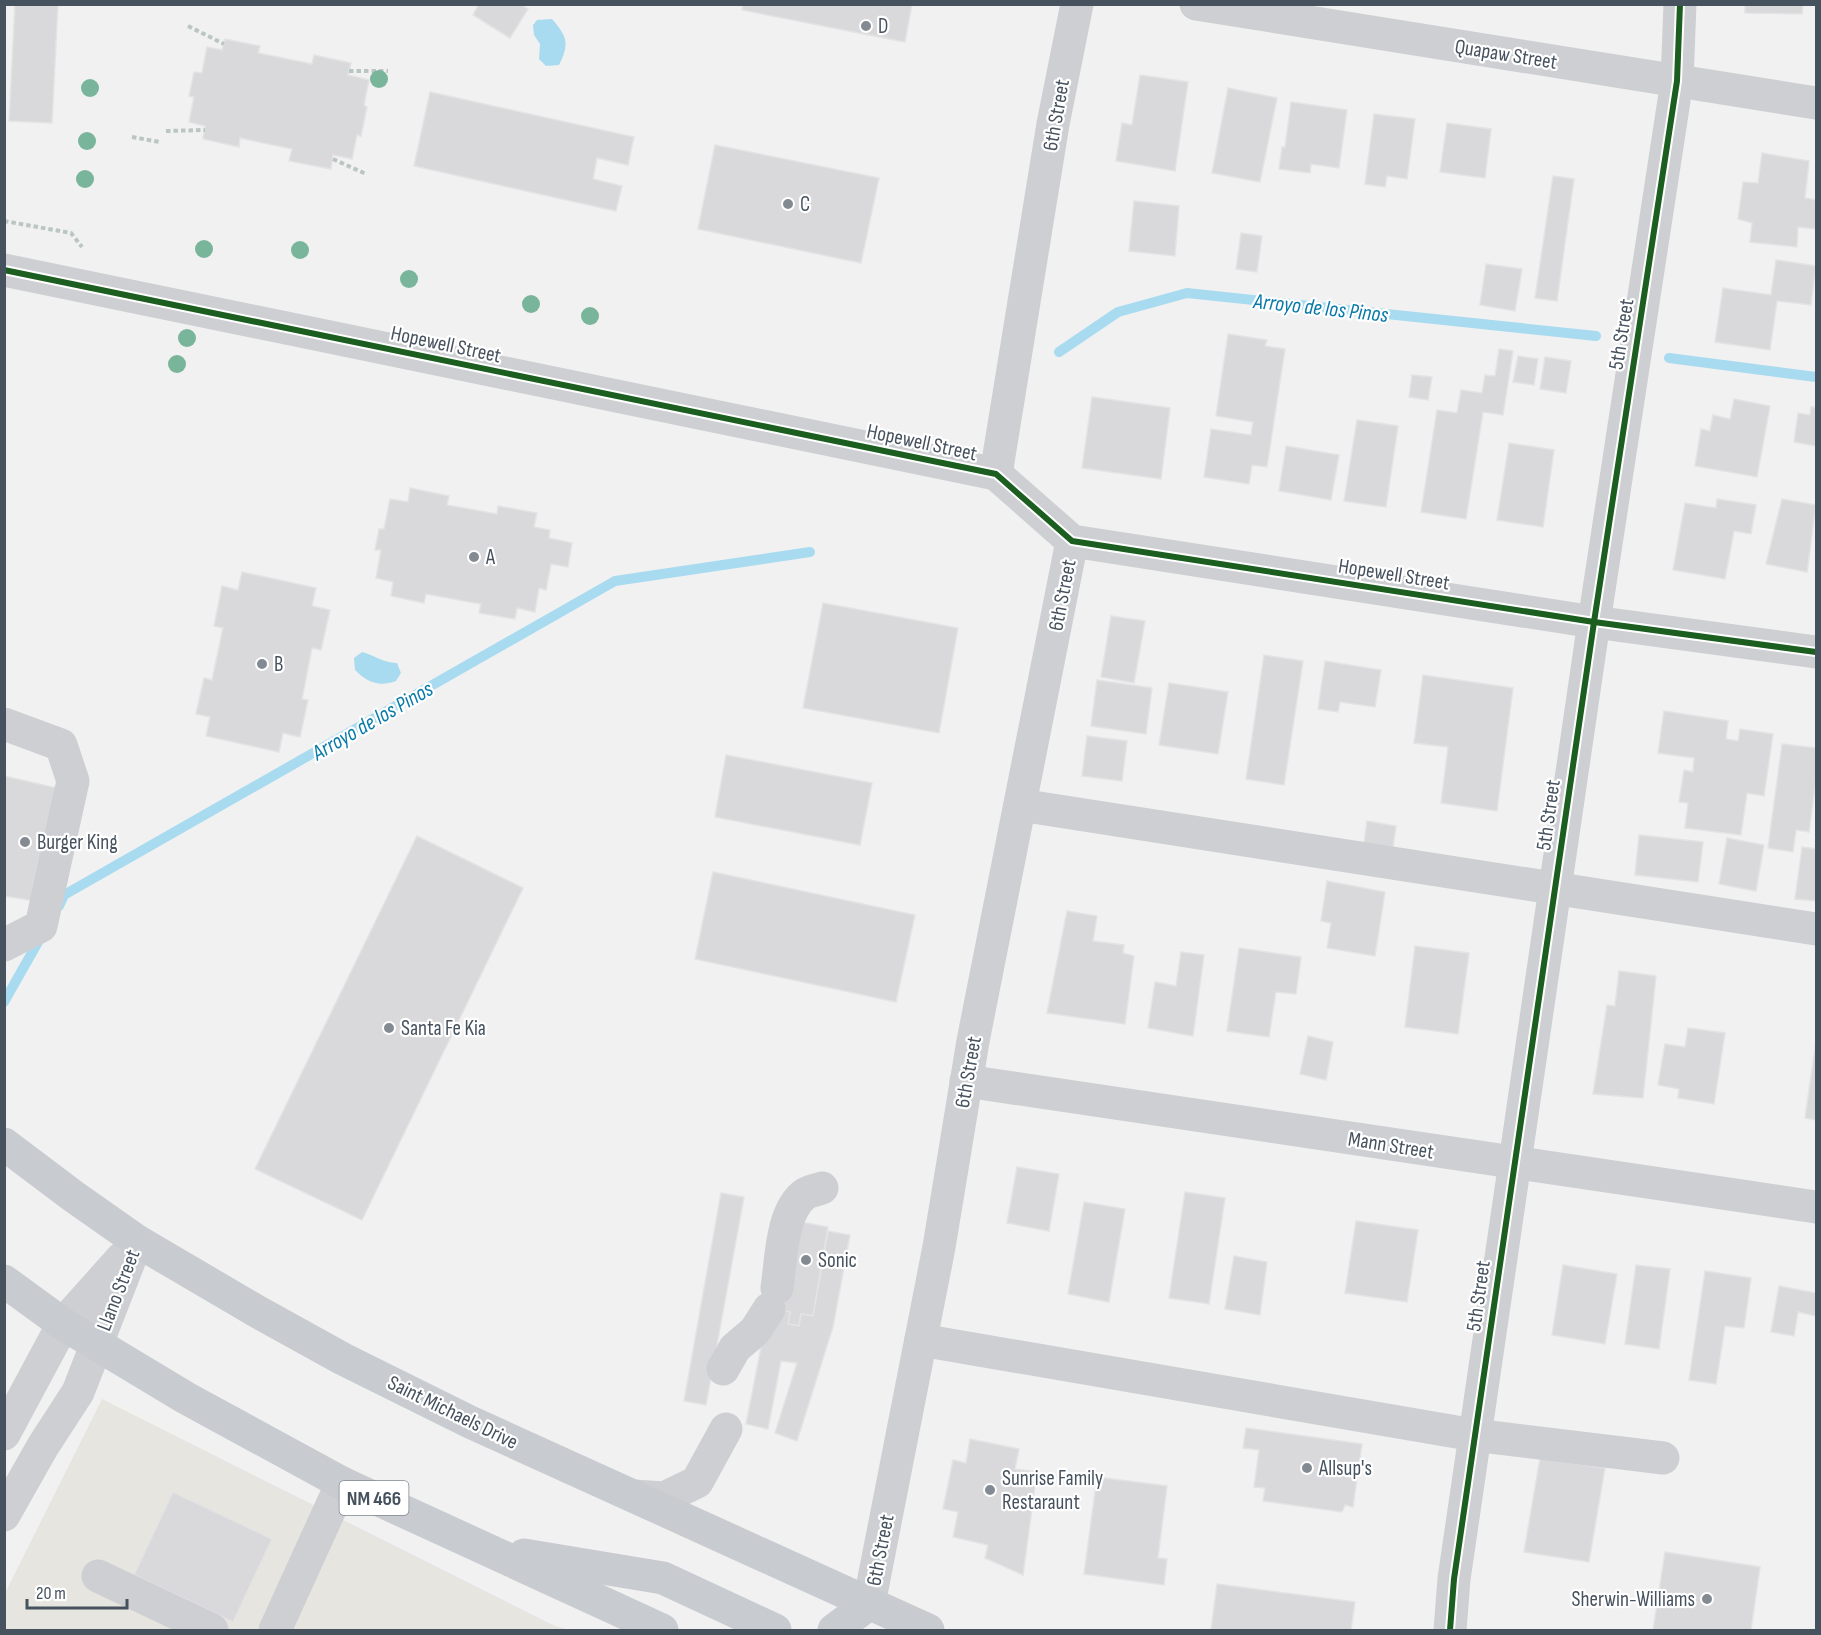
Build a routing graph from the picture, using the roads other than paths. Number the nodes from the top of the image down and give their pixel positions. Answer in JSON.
{"nodes":[{"id":1,"x":1077,"y":4,"type":"edge"},
{"id":2,"x":1196,"y":4,"type":"edge"},
{"id":3,"x":1680,"y":4,"type":"edge"},
{"id":4,"x":1677,"y":81,"type":"junction"},
{"id":5,"x":1816,"y":103,"type":"edge"},
{"id":6,"x":4,"y":270,"type":"edge"},
{"id":7,"x":996,"y":474,"type":"junction"},
{"id":8,"x":1072,"y":541,"type":"junction"},
{"id":9,"x":1594,"y":622,"type":"junction"},
{"id":10,"x":1816,"y":652,"type":"edge"},
{"id":11,"x":4,"y":723,"type":"edge"},
{"id":12,"x":1020,"y":806,"type":"junction"},
{"id":13,"x":1554,"y":888,"type":"junction"},
{"id":14,"x":1816,"y":929,"type":"edge"},
{"id":15,"x":4,"y":945,"type":"edge"},
{"id":16,"x":966,"y":1081,"type":"junction"},
{"id":17,"x":4,"y":1144,"type":"edge"},
{"id":18,"x":1513,"y":1163,"type":"junction"},
{"id":19,"x":822,"y":1188,"type":"dead end"},
{"id":20,"x":1816,"y":1207,"type":"edge"},
{"id":21,"x":137,"y":1241,"type":"junction"},
{"id":22,"x":4,"y":1281,"type":"edge"},
{"id":23,"x":63,"y":1324,"type":"junction"},
{"id":24,"x":921,"y":1340,"type":"junction"},
{"id":25,"x":97,"y":1344,"type":"junction"},
{"id":26,"x":723,"y":1369,"type":"dead end"},
{"id":27,"x":8,"y":1420,"type":"edge"},
{"id":28,"x":726,"y":1429,"type":"dead end"},
{"id":29,"x":1474,"y":1435,"type":"junction"},
{"id":30,"x":1663,"y":1458,"type":"dead end"},
{"id":31,"x":342,"y":1484,"type":"junction"},
{"id":32,"x":634,"y":1496,"type":"junction"},
{"id":33,"x":4,"y":1515,"type":"edge"},
{"id":34,"x":481,"y":1548,"type":"junction"},
{"id":35,"x":98,"y":1575,"type":"dead end"},
{"id":36,"x":870,"y":1604,"type":"junction"},
{"id":37,"x":212,"y":1630,"type":"edge"},
{"id":38,"x":275,"y":1630,"type":"edge"},
{"id":39,"x":662,"y":1630,"type":"edge"},
{"id":40,"x":775,"y":1630,"type":"edge"},
{"id":41,"x":834,"y":1630,"type":"edge"},
{"id":42,"x":928,"y":1630,"type":"edge"},
{"id":43,"x":1450,"y":1630,"type":"edge"}],
"edges":[{"from":1,"to":7,"type":"street","name":"6th Street"},
{"from":2,"to":4,"type":"street","name":"Quapaw Street"},
{"from":3,"to":4,"type":"street","name":"5th Street"},
{"from":4,"to":5,"type":"street","name":"Quapaw Street"},
{"from":4,"to":9,"type":"street","name":"5th Street"},
{"from":6,"to":7,"type":"street","name":"Hopewell Street"},
{"from":7,"to":8,"type":"street","name":"Hopewell Street"},
{"from":8,"to":9,"type":"street","name":"Hopewell Street"},
{"from":8,"to":12,"type":"street","name":"6th Street"},
{"from":9,"to":10,"type":"street","name":"Hopewell Street"},
{"from":9,"to":13,"type":"street","name":"5th Street"},
{"from":11,"to":15,"type":"street"},
{"from":12,"to":13,"type":"street"},
{"from":12,"to":16,"type":"street","name":"6th Street"},
{"from":13,"to":14,"type":"street"},
{"from":13,"to":18,"type":"street","name":"5th Street"},
{"from":16,"to":18,"type":"street","name":"Mann Street"},
{"from":16,"to":24,"type":"street","name":"6th Street"},
{"from":17,"to":21,"type":"main road","name":"Saint Michaels Drive"},
{"from":18,"to":20,"type":"street","name":"Mann Street"},
{"from":18,"to":29,"type":"street","name":"5th Street"},
{"from":19,"to":26,"type":"street"},
{"from":21,"to":23,"type":"street","name":"Llano Street"},
{"from":21,"to":25,"type":"street","name":"Llano Street"},
{"from":21,"to":32,"type":"main road","name":"Saint Michaels Drive"},
{"from":22,"to":23,"type":"main road","number":"NM 466"},
{"from":23,"to":25,"type":"main road","number":"NM 466"},
{"from":23,"to":27,"type":"street","name":"Llano Street"},
{"from":24,"to":29,"type":"street"},
{"from":24,"to":36,"type":"street","name":"6th Street"},
{"from":25,"to":31,"type":"main road","number":"NM 466"},
{"from":25,"to":33,"type":"street","name":"Llano Street"},
{"from":28,"to":32,"type":"street"},
{"from":29,"to":30,"type":"street"},
{"from":29,"to":43,"type":"street","name":"5th Street"},
{"from":31,"to":34,"type":"main road","number":"NM 466"},
{"from":31,"to":38,"type":"street"},
{"from":32,"to":36,"type":"main road","name":"Saint Michaels Drive"},
{"from":34,"to":39,"type":"main road","number":"NM 466"},
{"from":34,"to":40,"type":"main road"},
{"from":35,"to":37,"type":"street"},
{"from":36,"to":41,"type":"main road"},
{"from":36,"to":42,"type":"main road","name":"Saint Michaels Drive"}]}
